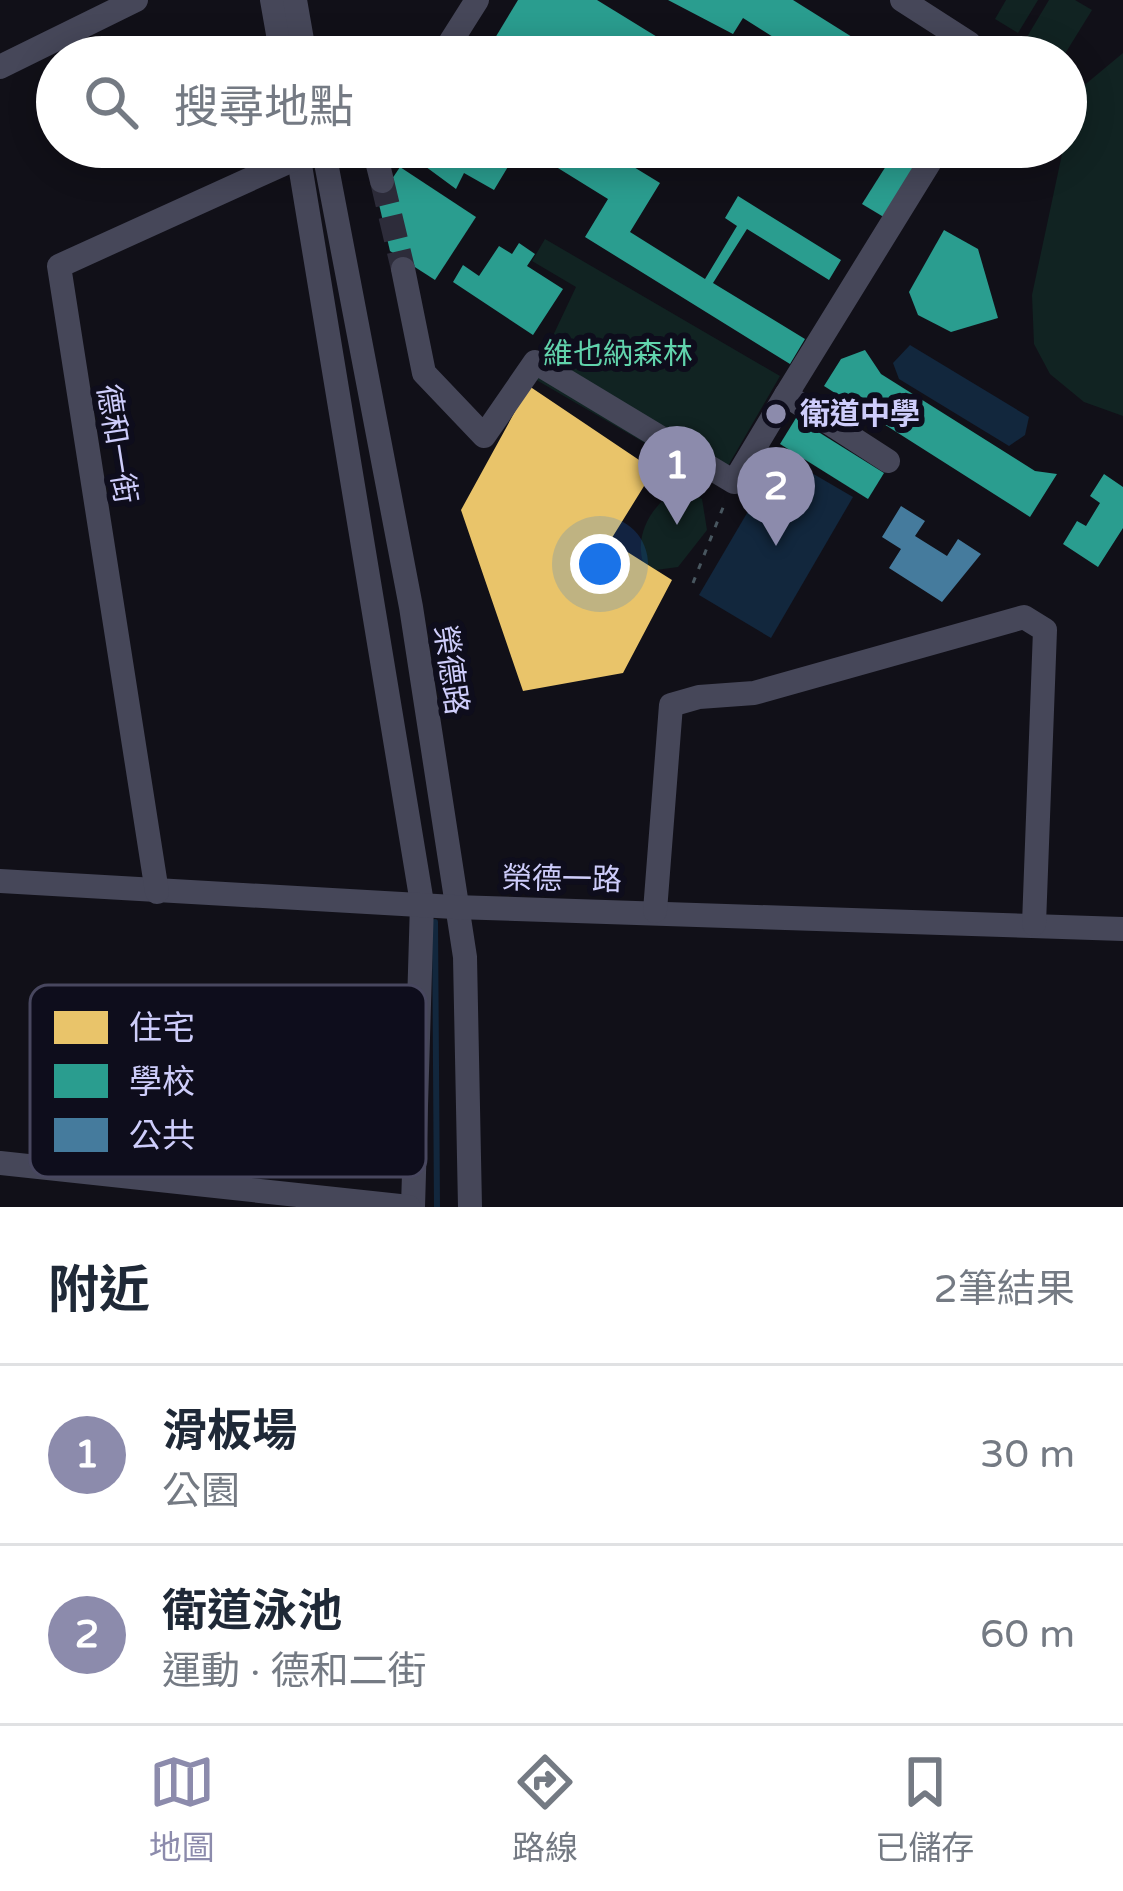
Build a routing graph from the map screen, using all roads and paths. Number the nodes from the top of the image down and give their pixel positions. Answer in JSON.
{"nodes":[{"id":1,"x":136,"y":0,"type":"edge"},
{"id":2,"x":272,"y":0,"type":"edge"},
{"id":3,"x":295,"y":0,"type":"edge"},
{"id":4,"x":477,"y":0,"type":"edge"},
{"id":5,"x":902,"y":0,"type":"edge"},
{"id":6,"x":64,"y":36,"type":"edge"},
{"id":7,"x":278,"y":36,"type":"edge"},
{"id":8,"x":301,"y":36,"type":"edge"},
{"id":9,"x":454,"y":36,"type":"edge"},
{"id":10,"x":958,"y":36,"type":"edge"},
{"id":11,"x":36,"y":50,"type":"edge"},
{"id":12,"x":0,"y":68,"type":"edge"},
{"id":13,"x":264,"y":168,"type":"edge"},
{"id":14,"x":301,"y":168,"type":"edge"},
{"id":15,"x":327,"y":168,"type":"edge"},
{"id":16,"x":379,"y":168,"type":"edge"},
{"id":17,"x":926,"y":168,"type":"edge"},
{"id":18,"x":382,"y":182,"type":"tunnel mouth"},
{"id":19,"x":403,"y":269,"type":"tunnel mouth"},
{"id":20,"x":786,"y":395,"type":"junction"},
{"id":21,"x":888,"y":461,"type":"dead end"},
{"id":22,"x":734,"y":482,"type":"junction"},
{"id":23,"x":693,"y":583,"type":"dead end"},
{"id":24,"x":0,"y":881,"type":"edge"},
{"id":25,"x":157,"y":892,"type":"junction"},
{"id":26,"x":422,"y":903,"type":"junction"},
{"id":27,"x":454,"y":907,"type":"junction"},
{"id":28,"x":655,"y":911,"type":"junction"},
{"id":29,"x":1034,"y":924,"type":"junction"},
{"id":30,"x":1123,"y":929,"type":"edge"},
{"id":31,"x":419,"y":985,"type":"edge"},
{"id":32,"x":0,"y":1163,"type":"edge"},
{"id":33,"x":30,"y":1166,"type":"edge"},
{"id":34,"x":131,"y":1177,"type":"edge"},
{"id":35,"x":412,"y":1177,"type":"edge"},
{"id":36,"x":411,"y":1207,"type":"edge"},
{"id":37,"x":470,"y":1207,"type":"edge"}],
"edges":[{"from":1,"to":6,"type":"street"},
{"from":2,"to":7,"type":"street"},
{"from":3,"to":8,"type":"street"},
{"from":4,"to":9,"type":"street"},
{"from":5,"to":10,"type":"street"},
{"from":11,"to":12,"type":"street"},
{"from":13,"to":25,"type":"street","name":"德和一街"},
{"from":14,"to":26,"type":"street"},
{"from":15,"to":27,"type":"street","name":"榮德路"},
{"from":16,"to":18,"type":"street"},
{"from":17,"to":20,"type":"street"},
{"from":19,"to":22,"type":"street"},
{"from":20,"to":21,"type":"street"},
{"from":20,"to":22,"type":"street"},
{"from":22,"to":23,"type":"path"},
{"from":24,"to":25,"type":"street","name":"榮德一路"},
{"from":25,"to":26,"type":"street","name":"榮德一路"},
{"from":26,"to":27,"type":"street","name":"榮德一路"},
{"from":26,"to":31,"type":"street"},
{"from":27,"to":28,"type":"street","name":"榮德一路"},
{"from":27,"to":37,"type":"street","name":"榮德路"},
{"from":28,"to":29,"type":"street","name":"榮德一路"},
{"from":28,"to":29,"type":"street"},
{"from":29,"to":30,"type":"street","name":"榮德一路"},
{"from":32,"to":33,"type":"street"},
{"from":34,"to":36,"type":"street"},
{"from":35,"to":36,"type":"street"}]}
